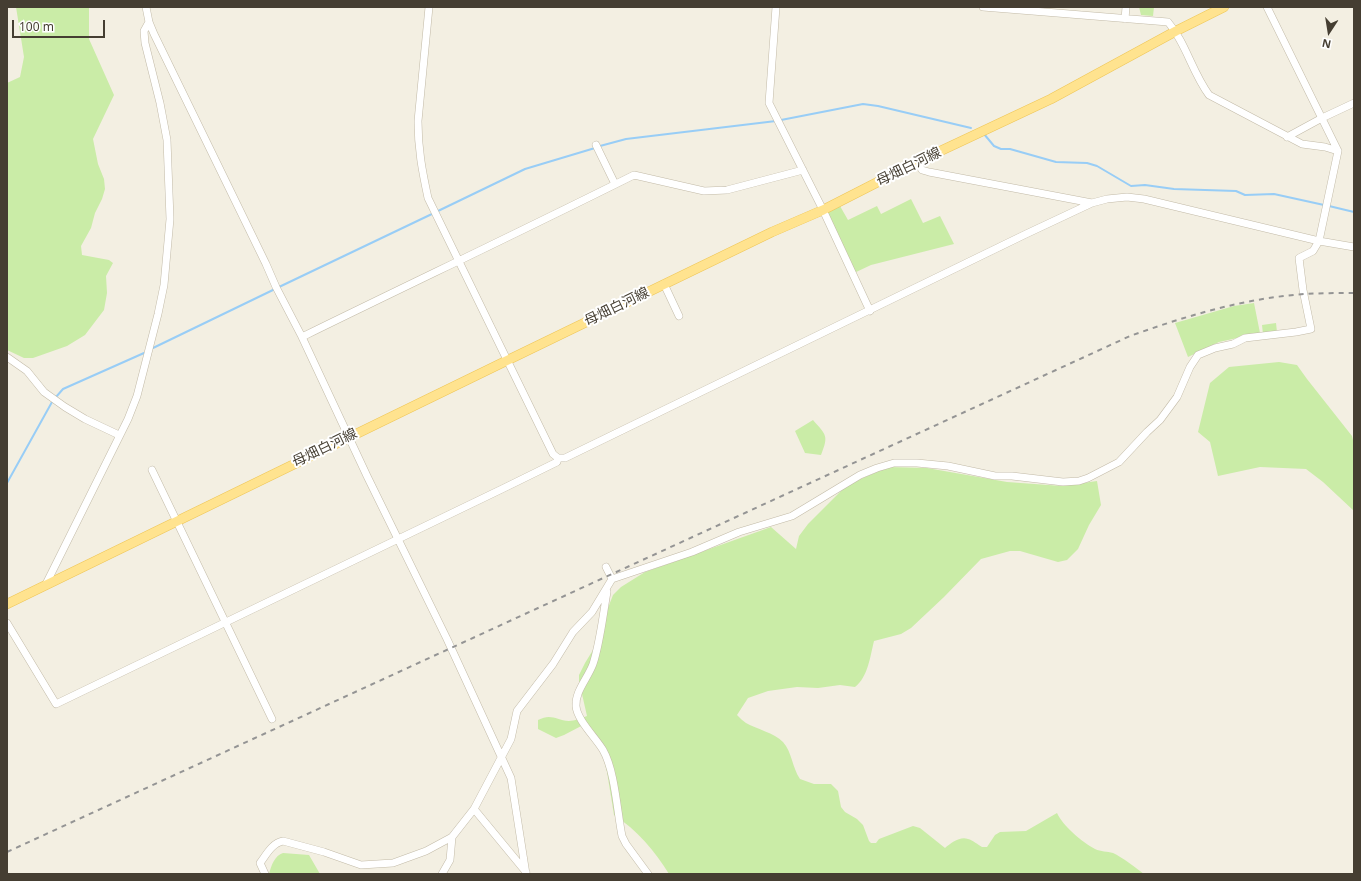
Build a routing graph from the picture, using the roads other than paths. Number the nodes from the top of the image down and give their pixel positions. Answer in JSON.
{"nodes":[{"id":1,"x":146,"y":7,"type":"edge"},
{"id":2,"x":429,"y":7,"type":"edge"},
{"id":3,"x":776,"y":7,"type":"edge"},
{"id":4,"x":983,"y":7,"type":"edge"},
{"id":5,"x":1126,"y":7,"type":"edge"},
{"id":6,"x":1224,"y":7,"type":"edge"},
{"id":7,"x":1267,"y":7,"type":"edge"},
{"id":8,"x":1124,"y":19,"type":"junction"},
{"id":9,"x":149,"y":22,"type":"junction"},
{"id":10,"x":1176,"y":31,"type":"junction"},
{"id":11,"x":1354,"y":102,"type":"edge"},
{"id":12,"x":1322,"y":118,"type":"junction"},
{"id":13,"x":1287,"y":137,"type":"junction"},
{"id":14,"x":596,"y":145,"type":"dead end"},
{"id":15,"x":1338,"y":151,"type":"junction"},
{"id":16,"x":916,"y":162,"type":"junction"},
{"id":17,"x":803,"y":170,"type":"junction"},
{"id":18,"x":615,"y":184,"type":"junction"},
{"id":19,"x":1092,"y":203,"type":"junction"},
{"id":20,"x":823,"y":210,"type":"junction"},
{"id":21,"x":1319,"y":241,"type":"junction"},
{"id":22,"x":1354,"y":247,"type":"edge"},
{"id":23,"x":458,"y":260,"type":"junction"},
{"id":24,"x":664,"y":284,"type":"junction"},
{"id":25,"x":870,"y":311,"type":"junction"},
{"id":26,"x":679,"y":316,"type":"dead end"},
{"id":27,"x":302,"y":337,"type":"junction"},
{"id":28,"x":7,"y":357,"type":"edge"},
{"id":29,"x":508,"y":360,"type":"junction"},
{"id":30,"x":119,"y":434,"type":"junction"},
{"id":31,"x":349,"y":437,"type":"junction"},
{"id":32,"x":558,"y":458,"type":"junction"},
{"id":33,"x":152,"y":470,"type":"dead end"},
{"id":34,"x":176,"y":521,"type":"junction"},
{"id":35,"x":398,"y":539,"type":"junction"},
{"id":36,"x":606,"y":567,"type":"dead end"},
{"id":37,"x":612,"y":580,"type":"junction"},
{"id":38,"x":46,"y":584,"type":"junction"},
{"id":39,"x":607,"y":589,"type":"junction"},
{"id":40,"x":7,"y":604,"type":"edge"},
{"id":41,"x":7,"y":623,"type":"edge"},
{"id":42,"x":225,"y":623,"type":"junction"},
{"id":43,"x":272,"y":719,"type":"dead end"},
{"id":44,"x":501,"y":756,"type":"junction"},
{"id":45,"x":474,"y":809,"type":"junction"},
{"id":46,"x":452,"y":837,"type":"junction"},
{"id":47,"x":526,"y":873,"type":"edge"},
{"id":48,"x":265,"y":874,"type":"edge"},
{"id":49,"x":442,"y":874,"type":"edge"},
{"id":50,"x":648,"y":874,"type":"edge"}],
"edges":[{"from":1,"to":9,"type":"street"},
{"from":2,"to":23,"type":"street"},
{"from":3,"to":17,"type":"street"},
{"from":4,"to":8,"type":"street"},
{"from":5,"to":8,"type":"street"},
{"from":6,"to":10,"type":"main road","name":"母畑白河線"},
{"from":7,"to":12,"type":"street"},
{"from":8,"to":10,"type":"street"},
{"from":9,"to":27,"type":"street"},
{"from":9,"to":30,"type":"street"},
{"from":10,"to":13,"type":"street"},
{"from":10,"to":16,"type":"main road","name":"母畑白河線"},
{"from":11,"to":12,"type":"street"},
{"from":12,"to":13,"type":"street"},
{"from":12,"to":15,"type":"street"},
{"from":13,"to":15,"type":"street"},
{"from":14,"to":18,"type":"street"},
{"from":15,"to":21,"type":"street"},
{"from":16,"to":19,"type":"street"},
{"from":16,"to":20,"type":"main road","name":"母畑白河線"},
{"from":17,"to":18,"type":"street"},
{"from":17,"to":20,"type":"street"},
{"from":18,"to":23,"type":"street"},
{"from":19,"to":21,"type":"street"},
{"from":19,"to":25,"type":"street"},
{"from":20,"to":24,"type":"main road","name":"母畑白河線"},
{"from":20,"to":25,"type":"street"},
{"from":21,"to":22,"type":"street"},
{"from":21,"to":37,"type":"street"},
{"from":23,"to":27,"type":"street"},
{"from":23,"to":29,"type":"street"},
{"from":24,"to":26,"type":"street"},
{"from":24,"to":29,"type":"main road","name":"母畑白河線"},
{"from":25,"to":32,"type":"street"},
{"from":27,"to":31,"type":"street"},
{"from":28,"to":30,"type":"street"},
{"from":29,"to":31,"type":"main road","name":"母畑白河線"},
{"from":29,"to":32,"type":"street"},
{"from":30,"to":38,"type":"street"},
{"from":31,"to":34,"type":"main road","name":"母畑白河線"},
{"from":31,"to":35,"type":"street"},
{"from":32,"to":35,"type":"street"},
{"from":33,"to":34,"type":"street"},
{"from":34,"to":38,"type":"main road","name":"母畑白河線"},
{"from":34,"to":42,"type":"street"},
{"from":35,"to":42,"type":"street"},
{"from":35,"to":44,"type":"street"},
{"from":36,"to":37,"type":"street"},
{"from":37,"to":39,"type":"street"},
{"from":38,"to":40,"type":"main road","name":"母畑白河線"},
{"from":39,"to":44,"type":"street"},
{"from":39,"to":50,"type":"street"},
{"from":41,"to":42,"type":"street"},
{"from":42,"to":43,"type":"street"},
{"from":44,"to":45,"type":"street"},
{"from":44,"to":47,"type":"street"},
{"from":45,"to":46,"type":"street"},
{"from":45,"to":47,"type":"street"},
{"from":46,"to":48,"type":"street"},
{"from":46,"to":49,"type":"street"}]}
